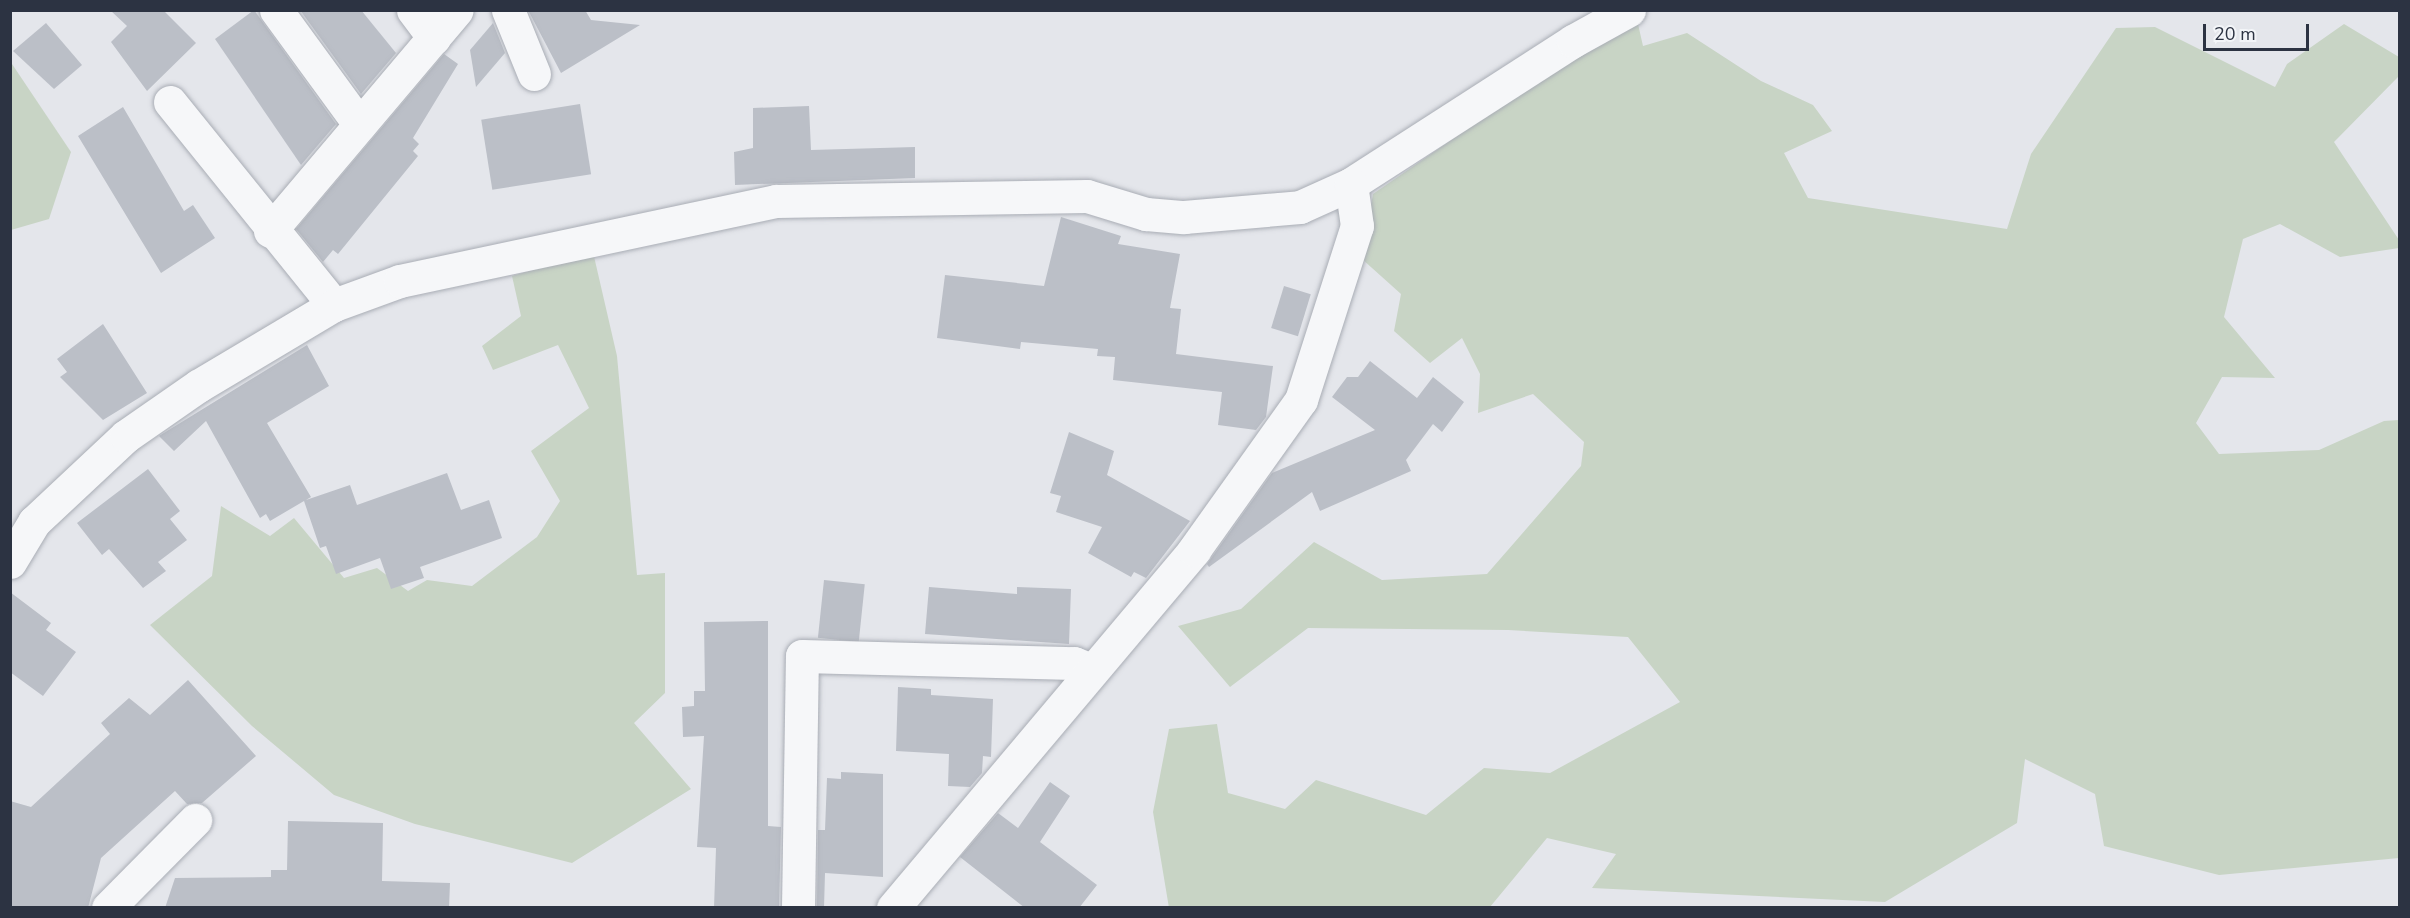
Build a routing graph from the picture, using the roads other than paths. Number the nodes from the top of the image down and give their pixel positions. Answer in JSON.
{"nodes":[{"id":1,"x":276,"y":10,"type":"edge"},
{"id":2,"x":413,"y":10,"type":"edge"},
{"id":3,"x":457,"y":10,"type":"edge"},
{"id":4,"x":508,"y":10,"type":"edge"},
{"id":5,"x":1629,"y":10,"type":"edge"},
{"id":6,"x":434,"y":38,"type":"junction"},
{"id":7,"x":534,"y":74,"type":"dead end"},
{"id":8,"x":170,"y":102,"type":"dead end"},
{"id":9,"x":360,"y":125,"type":"junction"},
{"id":10,"x":1351,"y":184,"type":"junction"},
{"id":11,"x":270,"y":231,"type":"junction"},
{"id":12,"x":334,"y":305,"type":"junction"},
{"id":13,"x":10,"y":562,"type":"edge"},
{"id":14,"x":1091,"y":670,"type":"junction"},
{"id":15,"x":195,"y":820,"type":"dead end"},
{"id":16,"x":108,"y":908,"type":"edge"},
{"id":17,"x":798,"y":908,"type":"edge"},
{"id":18,"x":893,"y":908,"type":"edge"}],
"edges":[{"from":1,"to":9,"type":"street"},
{"from":2,"to":6,"type":"street"},
{"from":3,"to":6,"type":"street"},
{"from":4,"to":7,"type":"street"},
{"from":5,"to":10,"type":"street"},
{"from":6,"to":9,"type":"street"},
{"from":8,"to":11,"type":"street"},
{"from":9,"to":11,"type":"street"},
{"from":10,"to":12,"type":"street"},
{"from":10,"to":14,"type":"street"},
{"from":11,"to":12,"type":"street"},
{"from":12,"to":13,"type":"street"},
{"from":14,"to":17,"type":"street"},
{"from":14,"to":18,"type":"street"},
{"from":15,"to":16,"type":"street"}]}
